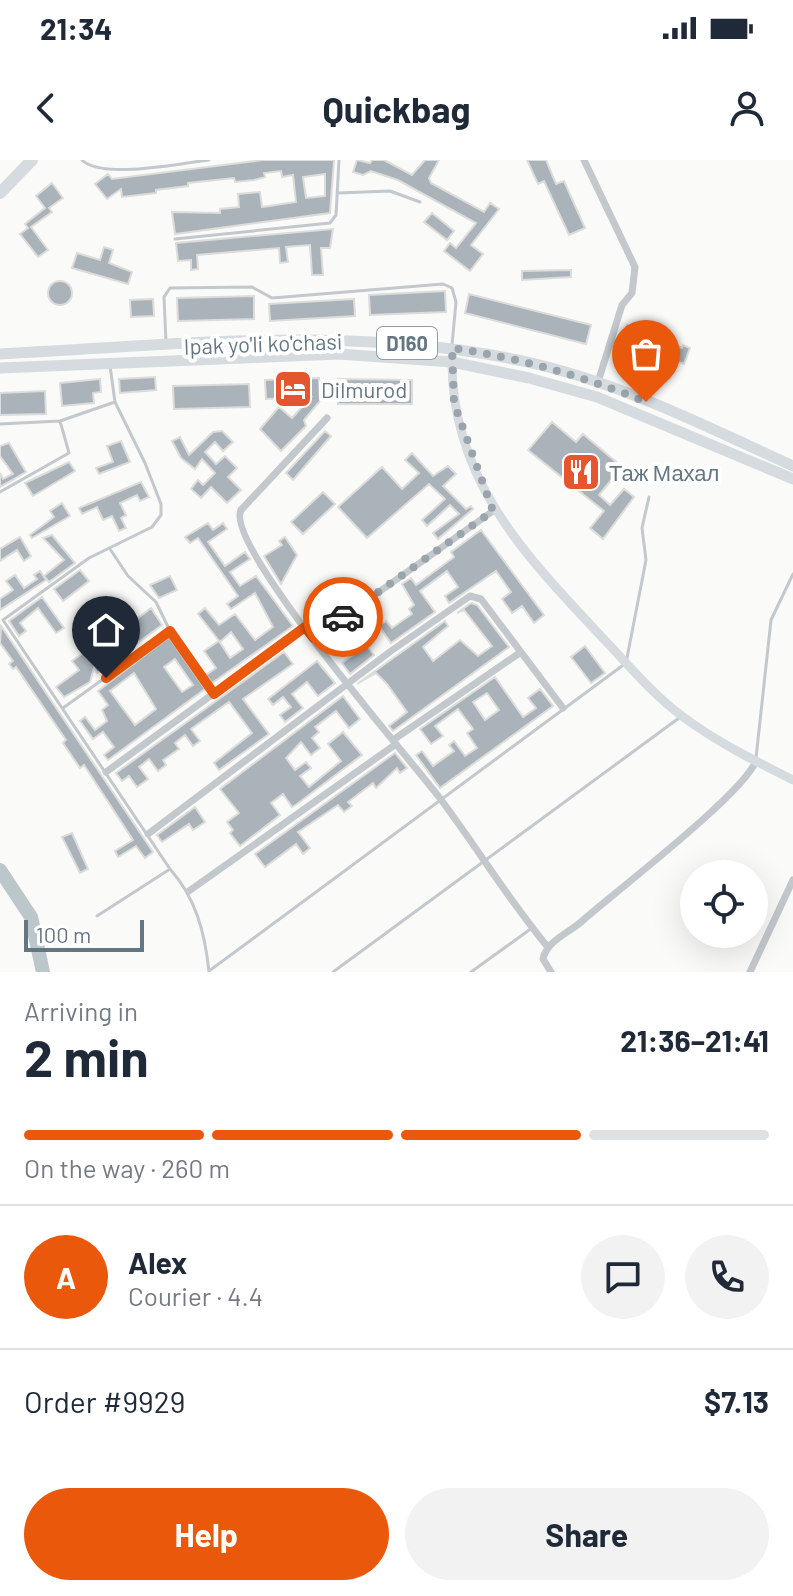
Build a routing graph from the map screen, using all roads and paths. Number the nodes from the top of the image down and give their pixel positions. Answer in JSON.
{"nodes":[{"id":1,"x":32,"y":160,"type":"edge"},
{"id":2,"x":82,"y":160,"type":"edge"},
{"id":3,"x":209,"y":160,"type":"edge"},
{"id":4,"x":339,"y":160,"type":"edge"},
{"id":5,"x":584,"y":160,"type":"edge"},
{"id":6,"x":0,"y":193,"type":"edge"},
{"id":7,"x":338,"y":193,"type":"junction"},
{"id":8,"x":420,"y":202,"type":"dead end"},
{"id":9,"x":175,"y":239,"type":"dead end"},
{"id":10,"x":166,"y":346,"type":"junction"},
{"id":11,"x":452,"y":348,"type":"junction"},
{"id":12,"x":0,"y":354,"type":"edge"},
{"id":13,"x":452,"y":362,"type":"junction"},
{"id":14,"x":110,"y":363,"type":"junction"},
{"id":15,"x":0,"y":368,"type":"edge"},
{"id":16,"x":598,"y":382,"type":"junction"},
{"id":17,"x":115,"y":402,"type":"junction"},
{"id":18,"x":327,"y":418,"type":"dead end"},
{"id":19,"x":60,"y":421,"type":"junction"},
{"id":20,"x":0,"y":424,"type":"edge"},
{"id":21,"x":793,"y":466,"type":"edge"},
{"id":22,"x":793,"y":479,"type":"edge"},
{"id":23,"x":0,"y":492,"type":"edge"},
{"id":24,"x":649,"y":497,"type":"dead end"},
{"id":25,"x":493,"y":511,"type":"junction"},
{"id":26,"x":110,"y":548,"type":"junction"},
{"id":27,"x":793,"y":574,"type":"edge"},
{"id":28,"x":1,"y":621,"type":"edge"},
{"id":29,"x":305,"y":627,"type":"junction"},
{"id":30,"x":170,"y":631,"type":"junction"},
{"id":31,"x":314,"y":638,"type":"junction"},
{"id":32,"x":521,"y":652,"type":"junction"},
{"id":33,"x":626,"y":663,"type":"junction"},
{"id":34,"x":346,"y":685,"type":"junction"},
{"id":35,"x":214,"y":694,"type":"junction"},
{"id":36,"x":63,"y":708,"type":"junction"},
{"id":37,"x":563,"y":708,"type":"junction"},
{"id":38,"x":682,"y":716,"type":"junction"},
{"id":39,"x":394,"y":742,"type":"junction"},
{"id":40,"x":756,"y":761,"type":"junction"},
{"id":41,"x":106,"y":772,"type":"junction"},
{"id":42,"x":793,"y":780,"type":"edge"},
{"id":43,"x":440,"y":798,"type":"junction"},
{"id":44,"x":148,"y":834,"type":"junction"},
{"id":45,"x":483,"y":860,"type":"junction"},
{"id":46,"x":170,"y":869,"type":"junction"},
{"id":47,"x":793,"y":880,"type":"edge"},
{"id":48,"x":189,"y":891,"type":"junction"},
{"id":49,"x":97,"y":916,"type":"dead end"},
{"id":50,"x":532,"y":928,"type":"junction"},
{"id":51,"x":547,"y":946,"type":"junction"},
{"id":52,"x":209,"y":972,"type":"edge"},
{"id":53,"x":333,"y":972,"type":"edge"},
{"id":54,"x":471,"y":972,"type":"edge"},
{"id":55,"x":551,"y":972,"type":"edge"},
{"id":56,"x":750,"y":972,"type":"edge"}],
"edges":[{"from":1,"to":6,"type":"highway"},
{"from":2,"to":3,"type":"lane"},
{"from":4,"to":7,"type":"lane"},
{"from":5,"to":16,"type":"street"},
{"from":7,"to":8,"type":"lane"},
{"from":7,"to":9,"type":"lane"},
{"from":10,"to":11,"type":"main road","name":"Ipak yo'li ko'chasi","number":"D160"},
{"from":10,"to":11,"type":"lane"},
{"from":10,"to":12,"type":"main road","name":"Ipak yo'li ko'chasi","number":"D160"},
{"from":11,"to":13,"type":"main road"},
{"from":11,"to":16,"type":"main road","name":"Ipak yo'li ko'chasi","number":"D160"},
{"from":13,"to":14,"type":"main road","name":"Ipak yo'li ko'chasi","number":"D160"},
{"from":13,"to":22,"type":"main road","name":"Ipak yo'li ko'chasi","number":"D160"},
{"from":13,"to":25,"type":"main road"},
{"from":14,"to":15,"type":"main road","name":"Ipak yo'li ko'chasi","number":"D160"},
{"from":14,"to":17,"type":"lane"},
{"from":16,"to":21,"type":"main road","name":"Ipak yo'li ko'chasi","number":"D160"},
{"from":17,"to":19,"type":"lane"},
{"from":17,"to":26,"type":"lane"},
{"from":18,"to":29,"type":"street"},
{"from":19,"to":20,"type":"lane"},
{"from":19,"to":23,"type":"lane"},
{"from":24,"to":33,"type":"lane"},
{"from":25,"to":31,"type":"street"},
{"from":25,"to":33,"type":"main road"},
{"from":26,"to":28,"type":"lane"},
{"from":26,"to":30,"type":"lane"},
{"from":27,"to":40,"type":"lane"},
{"from":28,"to":36,"type":"lane"},
{"from":29,"to":31,"type":"street"},
{"from":29,"to":35,"type":"street"},
{"from":30,"to":35,"type":"lane"},
{"from":30,"to":36,"type":"lane"},
{"from":31,"to":34,"type":"street"},
{"from":32,"to":34,"type":"street"},
{"from":32,"to":37,"type":"street"},
{"from":32,"to":39,"type":"street"},
{"from":33,"to":37,"type":"lane"},
{"from":33,"to":38,"type":"main road"},
{"from":34,"to":39,"type":"street"},
{"from":34,"to":44,"type":"street"},
{"from":35,"to":41,"type":"street"},
{"from":36,"to":41,"type":"lane"},
{"from":37,"to":43,"type":"lane"},
{"from":38,"to":40,"type":"main road"},
{"from":38,"to":45,"type":"lane"},
{"from":39,"to":43,"type":"street"},
{"from":39,"to":48,"type":"street"},
{"from":40,"to":42,"type":"main road"},
{"from":40,"to":51,"type":"street"},
{"from":41,"to":44,"type":"lane"},
{"from":43,"to":45,"type":"street"},
{"from":43,"to":52,"type":"lane"},
{"from":44,"to":46,"type":"lane"},
{"from":45,"to":50,"type":"street"},
{"from":45,"to":53,"type":"lane"},
{"from":46,"to":48,"type":"lane"},
{"from":46,"to":49,"type":"lane"},
{"from":47,"to":56,"type":"street"},
{"from":48,"to":52,"type":"lane"},
{"from":50,"to":51,"type":"street"},
{"from":50,"to":54,"type":"lane"},
{"from":51,"to":55,"type":"street"}]}
